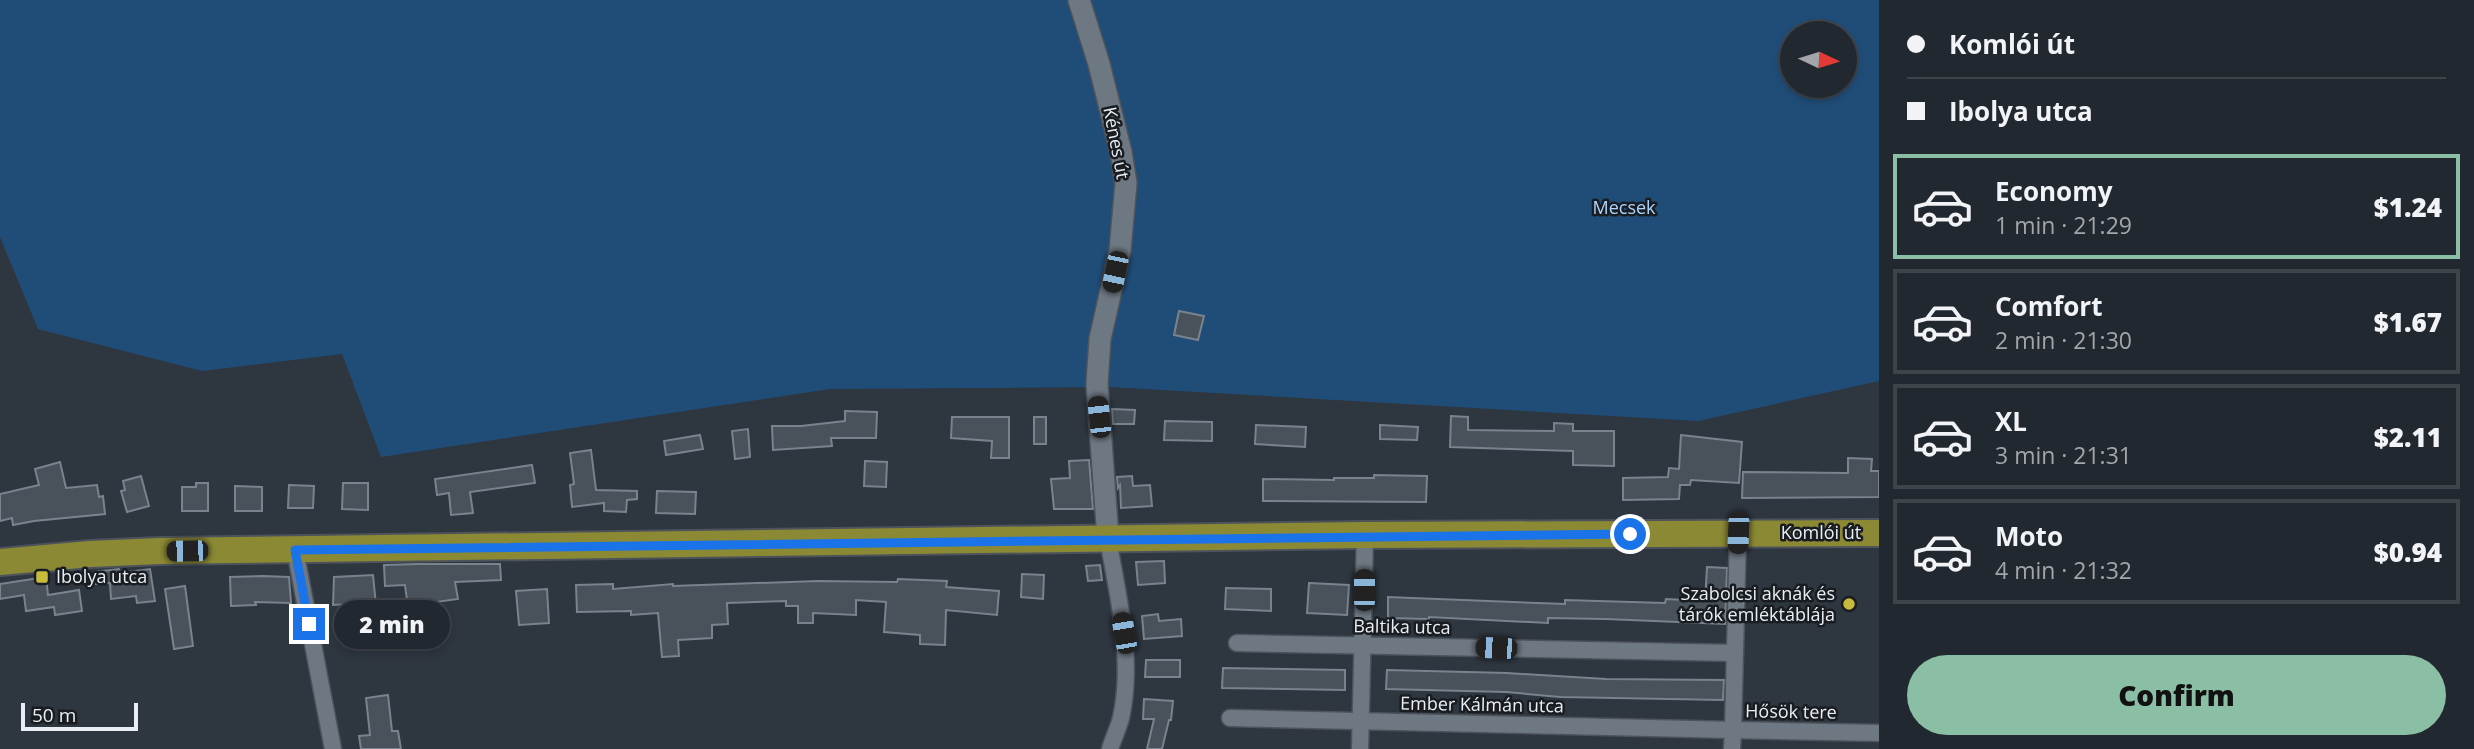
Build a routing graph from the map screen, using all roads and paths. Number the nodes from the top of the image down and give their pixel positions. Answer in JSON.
{"nodes":[{"id":1,"x":1079,"y":0,"type":"edge"},
{"id":2,"x":1738,"y":533,"type":"junction"},
{"id":3,"x":1879,"y":533,"type":"edge"},
{"id":4,"x":1365,"y":535,"type":"junction"},
{"id":5,"x":1108,"y":539,"type":"junction"},
{"id":6,"x":295,"y":550,"type":"junction"},
{"id":7,"x":0,"y":562,"type":"edge"},
{"id":8,"x":1237,"y":643,"type":"dead end"},
{"id":9,"x":1364,"y":645,"type":"junction"},
{"id":10,"x":1734,"y":653,"type":"junction"},
{"id":11,"x":1230,"y":718,"type":"dead end"},
{"id":12,"x":1361,"y":721,"type":"junction"},
{"id":13,"x":1733,"y":730,"type":"junction"},
{"id":14,"x":1879,"y":733,"type":"edge"},
{"id":15,"x":333,"y":749,"type":"edge"},
{"id":16,"x":1110,"y":749,"type":"edge"},
{"id":17,"x":1360,"y":749,"type":"edge"},
{"id":18,"x":1732,"y":749,"type":"edge"}],
"edges":[{"from":1,"to":5,"type":"street","name":"Kénes út"},
{"from":2,"to":3,"type":"main road","name":"Komlói út"},
{"from":2,"to":4,"type":"main road","name":"Komlói út"},
{"from":2,"to":10,"type":"street","name":"Hősök tere"},
{"from":4,"to":5,"type":"main road","name":"Komlói út"},
{"from":4,"to":9,"type":"street"},
{"from":5,"to":6,"type":"main road","name":"Komlói út"},
{"from":5,"to":16,"type":"street"},
{"from":6,"to":7,"type":"main road","name":"Komlói út"},
{"from":6,"to":15,"type":"street"},
{"from":8,"to":9,"type":"street","name":"Baltika utca"},
{"from":9,"to":10,"type":"street","name":"Baltika utca"},
{"from":9,"to":12,"type":"street"},
{"from":10,"to":13,"type":"street","name":"Hősök tere"},
{"from":11,"to":12,"type":"street","name":"Ember Kálmán utca"},
{"from":12,"to":13,"type":"street","name":"Ember Kálmán utca"},
{"from":12,"to":17,"type":"street"},
{"from":13,"to":14,"type":"street","name":"Hősök tere"},
{"from":13,"to":18,"type":"street"}]}
